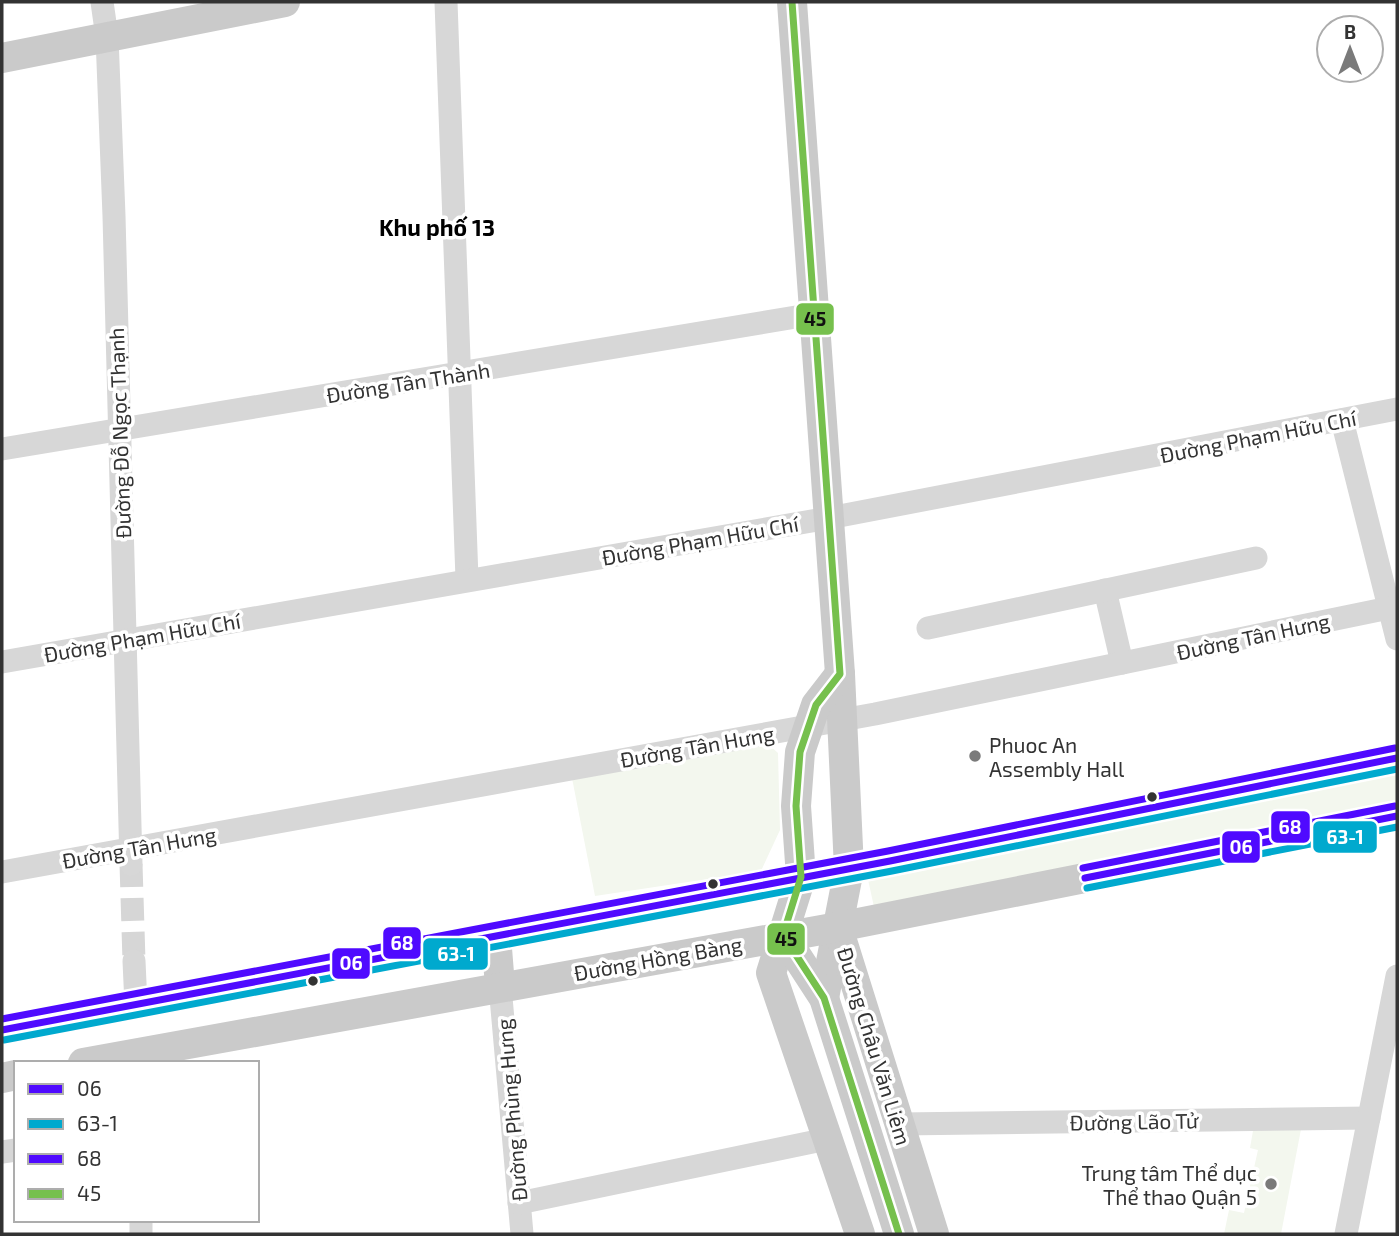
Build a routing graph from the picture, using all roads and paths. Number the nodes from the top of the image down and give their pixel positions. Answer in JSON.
{"nodes":[{"id":1,"x":102,"y":2,"type":"edge"},
{"id":2,"x":285,"y":2,"type":"edge"},
{"id":3,"x":446,"y":2,"type":"edge"},
{"id":4,"x":792,"y":2,"type":"edge"},
{"id":5,"x":236,"y":7,"type":"edge"},
{"id":6,"x":107,"y":37,"type":"junction"},
{"id":7,"x":2,"y":58,"type":"edge"},
{"id":8,"x":814,"y":314,"type":"junction"},
{"id":9,"x":460,"y":373,"type":"junction"},
{"id":10,"x":1397,"y":409,"type":"edge"},
{"id":11,"x":1342,"y":420,"type":"junction"},
{"id":12,"x":119,"y":430,"type":"junction"},
{"id":13,"x":2,"y":449,"type":"edge"},
{"id":14,"x":829,"y":518,"type":"junction"},
{"id":15,"x":1256,"y":558,"type":"dead end"},
{"id":16,"x":467,"y":579,"type":"junction"},
{"id":17,"x":1105,"y":590,"type":"junction"},
{"id":18,"x":1389,"y":608,"type":"junction"},
{"id":19,"x":928,"y":628,"type":"dead end"},
{"id":20,"x":1397,"y":639,"type":"edge"},
{"id":21,"x":125,"y":640,"type":"junction"},
{"id":22,"x":2,"y":662,"type":"edge"},
{"id":23,"x":1122,"y":663,"type":"junction"},
{"id":24,"x":840,"y":674,"type":"junction"},
{"id":25,"x":842,"y":720,"type":"junction"},
{"id":26,"x":807,"y":726,"type":"junction"},
{"id":27,"x":1397,"y":758,"type":"edge"},
{"id":28,"x":1397,"y":816,"type":"edge"},
{"id":29,"x":131,"y":856,"type":"junction"},
{"id":30,"x":849,"y":869,"type":"junction"},
{"id":31,"x":2,"y":872,"type":"edge"},
{"id":32,"x":801,"y":877,"type":"junction"},
{"id":33,"x":838,"y":927,"type":"junction"},
{"id":34,"x":783,"y":935,"type":"junction"},
{"id":35,"x":496,"y":936,"type":"junction"},
{"id":36,"x":134,"y":961,"type":"tunnel mouth"},
{"id":37,"x":1397,"y":975,"type":"edge"},
{"id":38,"x":500,"y":986,"type":"junction"},
{"id":39,"x":824,"y":998,"type":"junction"},
{"id":40,"x":135,"y":1005,"type":"junction"},
{"id":41,"x":2,"y":1030,"type":"edge"},
{"id":42,"x":137,"y":1058,"type":"edge"},
{"id":43,"x":105,"y":1061,"type":"edge"},
{"id":44,"x":1369,"y":1118,"type":"junction"},
{"id":45,"x":900,"y":1125,"type":"junction"},
{"id":46,"x":866,"y":1131,"type":"junction"},
{"id":47,"x":827,"y":1139,"type":"junction"},
{"id":48,"x":519,"y":1203,"type":"junction"},
{"id":49,"x":522,"y":1234,"type":"edge"},
{"id":50,"x":859,"y":1234,"type":"edge"},
{"id":51,"x":899,"y":1234,"type":"edge"},
{"id":52,"x":934,"y":1234,"type":"edge"},
{"id":53,"x":1346,"y":1234,"type":"edge"}],
"edges":[{"from":1,"to":6,"type":"street","name":"Đường Đỗ Ngọc Thạnh"},
{"from":2,"to":5,"type":"main road"},
{"from":3,"to":9,"type":"street"},
{"from":4,"to":8,"type":"main road"},
{"from":5,"to":6,"type":"main road"},
{"from":6,"to":7,"type":"main road"},
{"from":6,"to":12,"type":"street","name":"Đường Đỗ Ngọc Thạnh"},
{"from":8,"to":9,"type":"street","name":"Đường Tân Thành"},
{"from":8,"to":14,"type":"main road"},
{"from":9,"to":12,"type":"street","name":"Đường Tân Thành"},
{"from":9,"to":16,"type":"street"},
{"from":10,"to":11,"type":"street","name":"Đường Phạm Hữu Chí"},
{"from":11,"to":14,"type":"street","name":"Đường Phạm Hữu Chí"},
{"from":11,"to":18,"type":"street"},
{"from":12,"to":13,"type":"street","name":"Đường Tân Thành"},
{"from":12,"to":21,"type":"street","name":"Đường Đỗ Ngọc Thạnh"},
{"from":14,"to":16,"type":"street","name":"Đường Phạm Hữu Chí"},
{"from":14,"to":24,"type":"main road"},
{"from":15,"to":17,"type":"street"},
{"from":16,"to":21,"type":"street","name":"Đường Phạm Hữu Chí"},
{"from":17,"to":19,"type":"street"},
{"from":17,"to":23,"type":"street"},
{"from":18,"to":20,"type":"street"},
{"from":18,"to":23,"type":"street","name":"Đường Tân Hưng"},
{"from":21,"to":22,"type":"street","name":"Đường Phạm Hữu Chí"},
{"from":21,"to":29,"type":"street","name":"Đường Đỗ Ngọc Thạnh"},
{"from":23,"to":25,"type":"street","name":"Đường Tân Hưng"},
{"from":24,"to":25,"type":"main road"},
{"from":24,"to":26,"type":"main road"},
{"from":25,"to":26,"type":"street","name":"Đường Tân Hưng"},
{"from":25,"to":30,"type":"main road"},
{"from":26,"to":29,"type":"street","name":"Đường Tân Hưng"},
{"from":26,"to":32,"type":"main road"},
{"from":27,"to":30,"type":"main road"},
{"from":28,"to":33,"type":"main road","name":"Đường Hồng Bàng"},
{"from":29,"to":31,"type":"street","name":"Đường Tân Hưng"},
{"from":30,"to":32,"type":"main road"},
{"from":30,"to":33,"type":"main road"},
{"from":32,"to":34,"type":"main road"},
{"from":32,"to":35,"type":"main road"},
{"from":33,"to":34,"type":"main road","name":"Đường Hồng Bàng"},
{"from":33,"to":39,"type":"main road","name":"Đường Châu Văn Liêm"},
{"from":33,"to":45,"type":"main road","name":"Đường Châu Văn Liêm"},
{"from":34,"to":38,"type":"main road","name":"Đường Hồng Bàng"},
{"from":34,"to":39,"type":"main road","name":"Đường Châu Văn Liêm"},
{"from":34,"to":47,"type":"main road"},
{"from":35,"to":38,"type":"main road"},
{"from":35,"to":40,"type":"main road"},
{"from":36,"to":40,"type":"street"},
{"from":37,"to":44,"type":"street"},
{"from":38,"to":42,"type":"main road","name":"Đường Hồng Bàng"},
{"from":38,"to":48,"type":"street","name":"Đường Phùng Hưng"},
{"from":39,"to":46,"type":"main road","name":"Đường Châu Văn Liêm"},
{"from":40,"to":41,"type":"main road"},
{"from":40,"to":42,"type":"main road"},
{"from":42,"to":43,"type":"main road","name":"Đường Hồng Bàng"},
{"from":44,"to":45,"type":"street","name":"Đường Lão Tử"},
{"from":44,"to":53,"type":"street"},
{"from":45,"to":46,"type":"main road"},
{"from":45,"to":52,"type":"main road","name":"Đường Châu Văn Liêm"},
{"from":46,"to":47,"type":"main road"},
{"from":46,"to":51,"type":"main road","name":"Đường Châu Văn Liêm"},
{"from":47,"to":48,"type":"street"},
{"from":47,"to":50,"type":"main road"},
{"from":48,"to":49,"type":"street","name":"Đường Phùng Hưng"}]}
